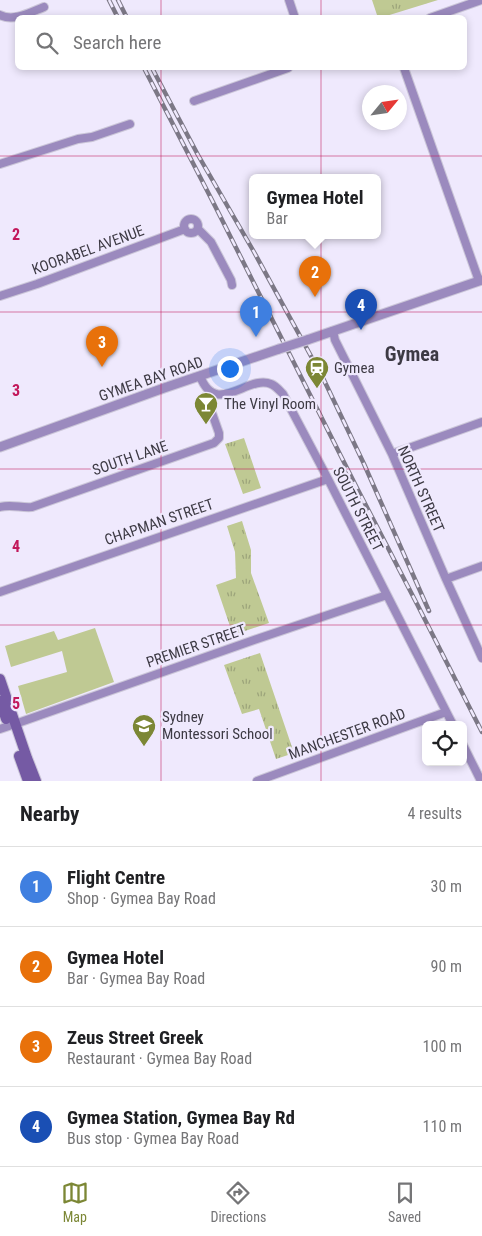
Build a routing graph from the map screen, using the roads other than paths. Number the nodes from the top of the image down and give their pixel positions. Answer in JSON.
{"nodes":[{"id":1,"x":289,"y":0,"type":"edge"},
{"id":2,"x":481,"y":0,"type":"edge"},
{"id":3,"x":44,"y":7,"type":"dead end"},
{"id":4,"x":0,"y":15,"type":"edge"},
{"id":5,"x":23,"y":15,"type":"edge"},
{"id":6,"x":294,"y":15,"type":"edge"},
{"id":7,"x":438,"y":15,"type":"edge"},
{"id":8,"x":15,"y":18,"type":"edge"},
{"id":9,"x":282,"y":70,"type":"edge"},
{"id":10,"x":405,"y":70,"type":"edge"},
{"id":11,"x":194,"y":101,"type":"dead end"},
{"id":12,"x":130,"y":124,"type":"dead end"},
{"id":13,"x":0,"y":164,"type":"edge"},
{"id":14,"x":480,"y":280,"type":"edge"},
{"id":15,"x":232,"y":285,"type":"dead end"},
{"id":16,"x":0,"y":296,"type":"edge"},
{"id":17,"x":333,"y":331,"type":"junction"},
{"id":18,"x":200,"y":376,"type":"junction"},
{"id":19,"x":209,"y":391,"type":"junction"},
{"id":20,"x":482,"y":422,"type":"edge"},
{"id":21,"x":0,"y":447,"type":"edge"},
{"id":22,"x":392,"y":454,"type":"junction"},
{"id":23,"x":328,"y":479,"type":"junction"},
{"id":24,"x":0,"y":507,"type":"edge"},
{"id":25,"x":482,"y":566,"type":"edge"},
{"id":26,"x":446,"y":579,"type":"junction"},
{"id":27,"x":0,"y":592,"type":"edge"},
{"id":28,"x":387,"y":595,"type":"junction"},
{"id":29,"x":482,"y":658,"type":"edge"},
{"id":30,"x":0,"y":679,"type":"edge"},
{"id":31,"x":0,"y":701,"type":"edge"},
{"id":32,"x":446,"y":712,"type":"junction"},
{"id":33,"x":451,"y":721,"type":"edge"},
{"id":34,"x":8,"y":726,"type":"edge"},
{"id":35,"x":467,"y":753,"type":"edge"},
{"id":36,"x":28,"y":781,"type":"edge"},
{"id":37,"x":36,"y":781,"type":"edge"},
{"id":38,"x":257,"y":781,"type":"edge"},
{"id":39,"x":481,"y":781,"type":"edge"}],
"edges":[{"from":1,"to":6,"type":"street"},
{"from":2,"to":7,"type":"street"},
{"from":3,"to":5,"type":"street"},
{"from":4,"to":8,"type":"street"},
{"from":9,"to":11,"type":"street"},
{"from":10,"to":14,"type":"street"},
{"from":12,"to":13,"type":"street"},
{"from":14,"to":17,"type":"street","name":"GYMEA BAY ROAD"},
{"from":15,"to":16,"type":"street","name":"KOORABEL AVENUE"},
{"from":17,"to":18,"type":"street","name":"GYMEA BAY ROAD","bridge":true},
{"from":17,"to":22,"type":"street","name":"NORTH STREET"},
{"from":18,"to":19,"type":"street"},
{"from":18,"to":21,"type":"street","name":"GYMEA BAY ROAD"},
{"from":19,"to":23,"type":"street","name":"SOUTH STREET"},
{"from":19,"to":24,"type":"street","name":"SOUTH LANE"},
{"from":20,"to":22,"type":"street"},
{"from":22,"to":26,"type":"street","name":"NORTH STREET"},
{"from":23,"to":27,"type":"street","name":"CHAPMAN STREET"},
{"from":23,"to":28,"type":"street","name":"SOUTH STREET"},
{"from":25,"to":26,"type":"street"},
{"from":26,"to":29,"type":"street","name":"NORTH STREET"},
{"from":28,"to":32,"type":"street","name":"SOUTH STREET"},
{"from":28,"to":34,"type":"street","name":"PREMIER STREET"},
{"from":30,"to":34,"type":"main road"},
{"from":31,"to":34,"type":"main road"},
{"from":32,"to":33,"type":"street","name":"SOUTH STREET"},
{"from":32,"to":38,"type":"street","name":"MANCHESTER ROAD"},
{"from":34,"to":36,"type":"main road"},
{"from":34,"to":37,"type":"main road"},
{"from":35,"to":39,"type":"street"}]}
